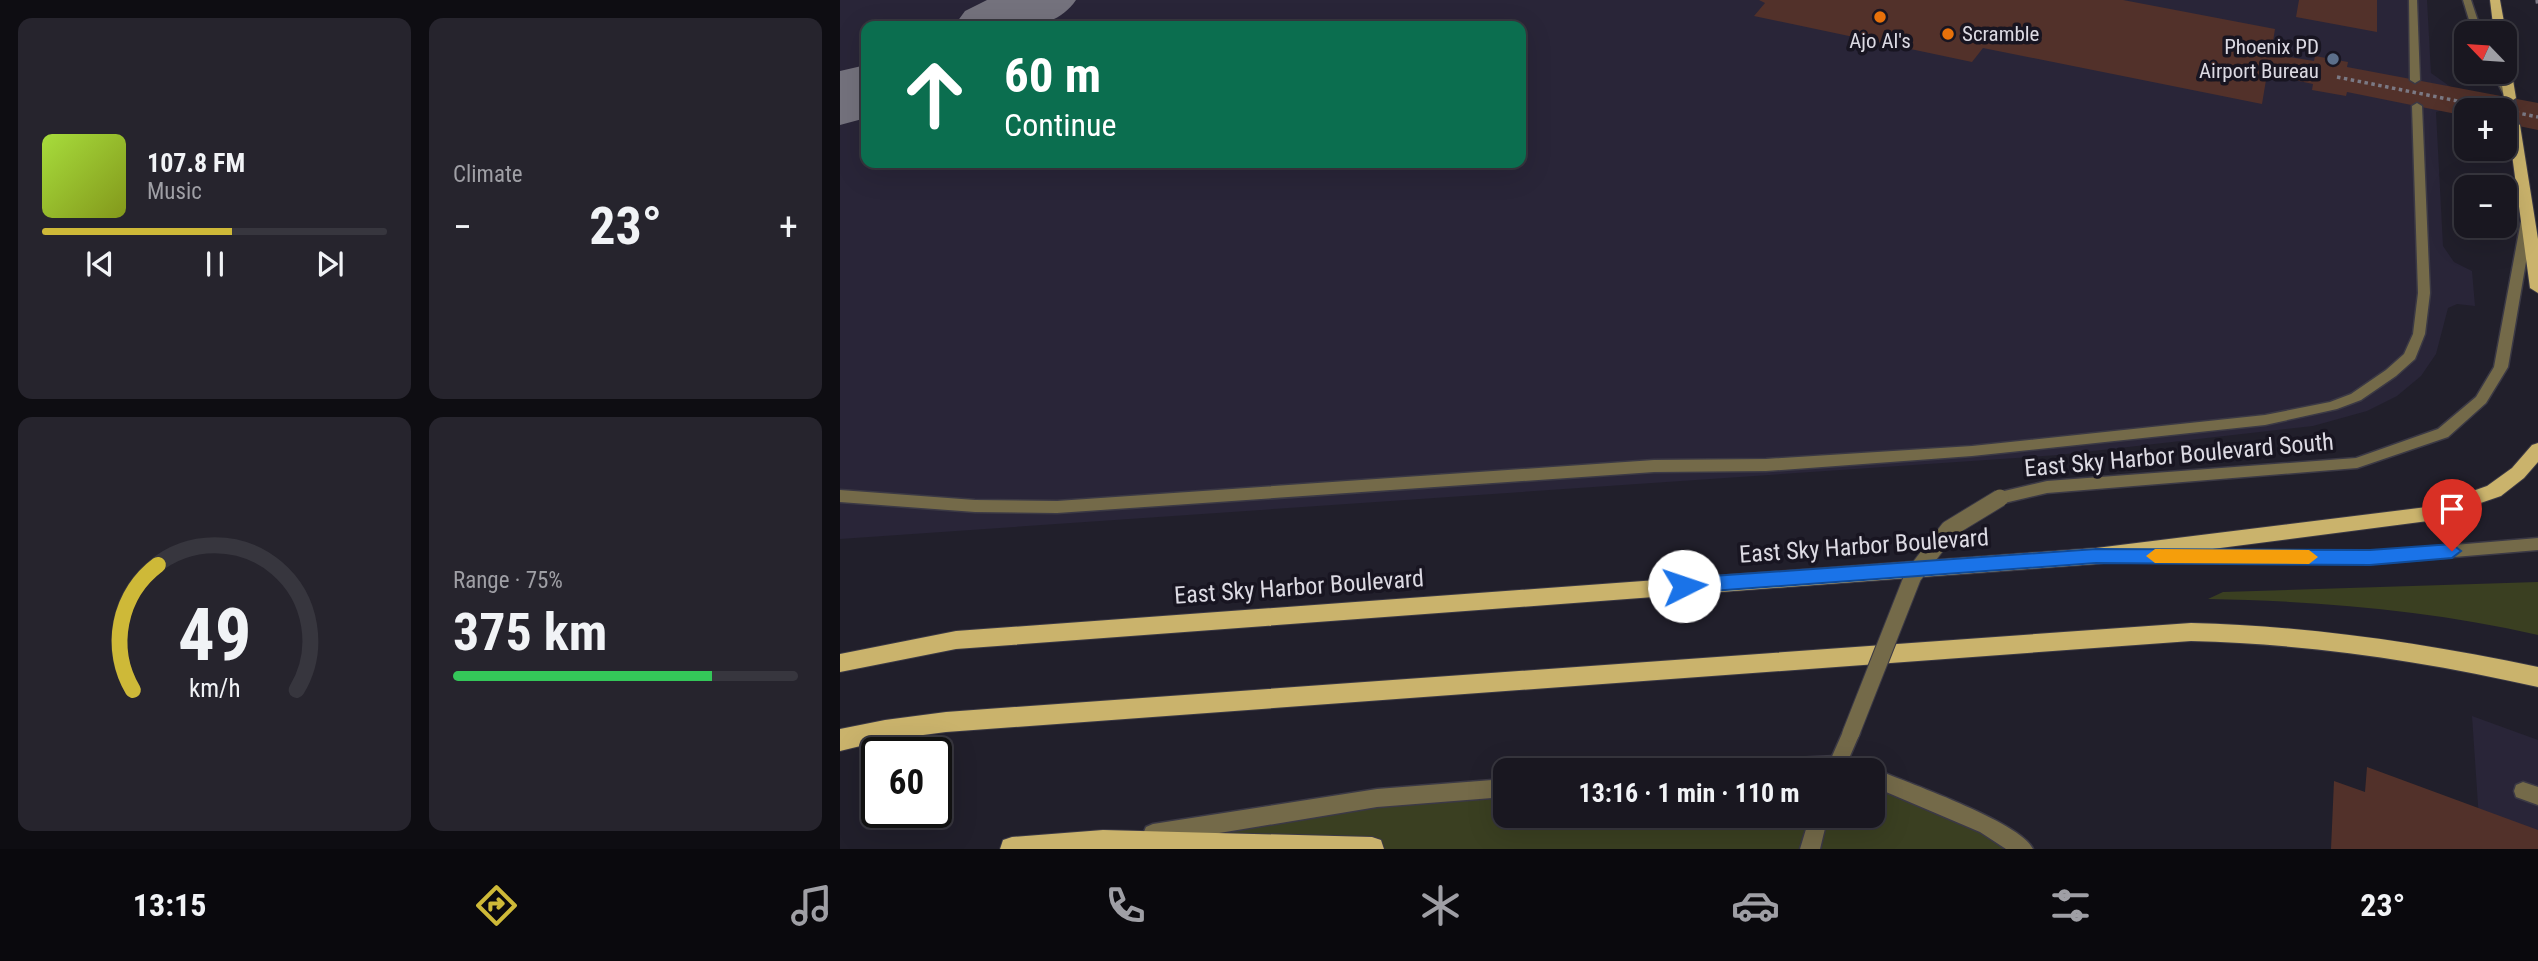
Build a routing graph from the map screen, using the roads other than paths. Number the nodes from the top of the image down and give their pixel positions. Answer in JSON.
{"nodes":[{"id":1,"x":2413,"y":0,"type":"edge"},
{"id":2,"x":2467,"y":0,"type":"edge"},
{"id":3,"x":2495,"y":0,"type":"edge"},
{"id":4,"x":2474,"y":21,"type":"edge"},
{"id":5,"x":2498,"y":21,"type":"edge"},
{"id":6,"x":2416,"y":80,"type":"dead end"},
{"id":7,"x":2503,"y":84,"type":"edge"},
{"id":8,"x":2508,"y":84,"type":"edge"},
{"id":9,"x":2510,"y":98,"type":"joint"},
{"id":10,"x":2417,"y":106,"type":"dead end"},
{"id":11,"x":2517,"y":144,"type":"tunnel mouth"},
{"id":12,"x":2528,"y":216,"type":"junction"},
{"id":13,"x":2538,"y":288,"type":"edge"},
{"id":14,"x":2538,"y":450,"type":"edge"},
{"id":15,"x":840,"y":496,"type":"edge"},
{"id":16,"x":2538,"y":544,"type":"edge"},
{"id":17,"x":2096,"y":556,"type":"junction"},
{"id":18,"x":840,"y":663,"type":"edge"},
{"id":19,"x":2538,"y":677,"type":"edge"},
{"id":20,"x":840,"y":740,"type":"edge"},
{"id":21,"x":1844,"y":758,"type":"edge"},
{"id":22,"x":1885,"y":782,"type":"edge"},
{"id":23,"x":1493,"y":789,"type":"edge"},
{"id":24,"x":1816,"y":828,"type":"edge"},
{"id":25,"x":1103,"y":842,"type":"junction"},
{"id":26,"x":1012,"y":849,"type":"edge"},
{"id":27,"x":1372,"y":849,"type":"edge"},
{"id":28,"x":1810,"y":849,"type":"edge"},
{"id":29,"x":2023,"y":849,"type":"edge"}],
"edges":[{"from":1,"to":6,"type":"street"},
{"from":2,"to":4,"type":"street"},
{"from":3,"to":5,"type":"main road"},
{"from":7,"to":9,"type":"street"},
{"from":8,"to":9,"type":"main road"},
{"from":10,"to":15,"type":"street"},
{"from":11,"to":12,"type":"main road"},
{"from":12,"to":13,"type":"main road"},
{"from":12,"to":21,"type":"street","name":"East Sky Harbor Boulevard South","bridge":true},
{"from":14,"to":17,"type":"main road","name":"East Sky Harbor Boulevard"},
{"from":16,"to":17,"type":"street"},
{"from":17,"to":18,"type":"main road","name":"East Sky Harbor Boulevard"},
{"from":19,"to":20,"type":"main road"},
{"from":22,"to":29,"type":"street"},
{"from":23,"to":25,"type":"street"},
{"from":24,"to":28,"type":"street"},
{"from":25,"to":26,"type":"main road"},
{"from":25,"to":27,"type":"main road"}]}
